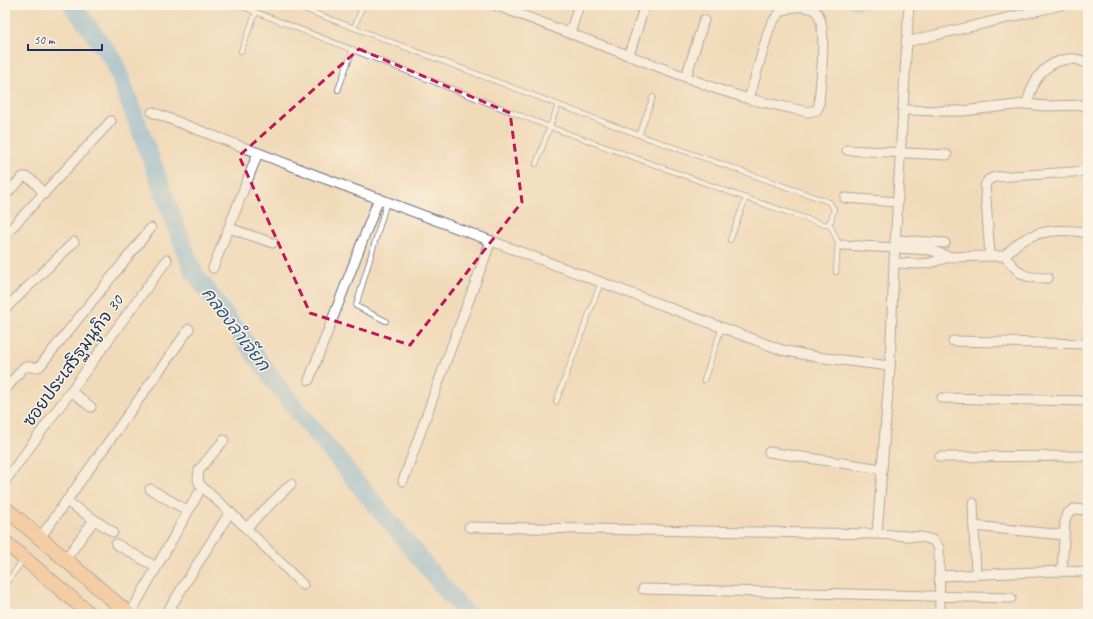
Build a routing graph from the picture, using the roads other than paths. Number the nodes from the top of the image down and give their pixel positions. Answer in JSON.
{"nodes":[{"id":1,"x":238,"y":5,"type":"edge"},
{"id":2,"x":293,"y":5,"type":"edge"},
{"id":3,"x":363,"y":5,"type":"edge"},
{"id":4,"x":495,"y":5,"type":"edge"},
{"id":5,"x":579,"y":5,"type":"edge"},
{"id":6,"x":645,"y":5,"type":"edge"},
{"id":7,"x":909,"y":5,"type":"edge"},
{"id":8,"x":1061,"y":5,"type":"edge"},
{"id":9,"x":800,"y":6,"type":"edge"},
{"id":10,"x":513,"y":8,"type":"edge"},
{"id":11,"x":256,"y":12,"type":"junction"},
{"id":12,"x":704,"y":20,"type":"dead end"},
{"id":13,"x":354,"y":28,"type":"junction"},
{"id":14,"x":570,"y":33,"type":"junction"},
{"id":15,"x":906,"y":42,"type":"junction"},
{"id":16,"x":353,"y":49,"type":"junction"},
{"id":17,"x":242,"y":51,"type":"dead end"},
{"id":18,"x":629,"y":55,"type":"junction"},
{"id":19,"x":1088,"y":65,"type":"edge"},
{"id":20,"x":686,"y":77,"type":"junction"},
{"id":21,"x":338,"y":90,"type":"dead end"},
{"id":22,"x":653,"y":97,"type":"dead end"},
{"id":23,"x":749,"y":99,"type":"junction"},
{"id":24,"x":1026,"y":104,"type":"junction"},
{"id":25,"x":558,"y":105,"type":"junction"},
{"id":26,"x":1085,"y":105,"type":"dead end"},
{"id":27,"x":903,"y":110,"type":"junction"},
{"id":28,"x":152,"y":112,"type":"dead end"},
{"id":29,"x":111,"y":122,"type":"dead end"},
{"id":30,"x":550,"y":127,"type":"junction"},
{"id":31,"x":639,"y":135,"type":"junction"},
{"id":32,"x":847,"y":150,"type":"dead end"},
{"id":33,"x":258,"y":153,"type":"junction"},
{"id":34,"x":901,"y":154,"type":"junction"},
{"id":35,"x":947,"y":155,"type":"dead end"},
{"id":36,"x":536,"y":164,"type":"dead end"},
{"id":37,"x":1088,"y":171,"type":"edge"},
{"id":38,"x":44,"y":194,"type":"junction"},
{"id":39,"x":5,"y":195,"type":"edge"},
{"id":40,"x":746,"y":198,"type":"junction"},
{"id":41,"x":845,"y":198,"type":"dead end"},
{"id":42,"x":383,"y":199,"type":"junction"},
{"id":43,"x":897,"y":202,"type":"junction"},
{"id":44,"x":829,"y":224,"type":"junction"},
{"id":45,"x":151,"y":228,"type":"dead end"},
{"id":46,"x":229,"y":228,"type":"junction"},
{"id":47,"x":1088,"y":233,"type":"edge"},
{"id":48,"x":5,"y":235,"type":"edge"},
{"id":49,"x":730,"y":240,"type":"dead end"},
{"id":50,"x":491,"y":241,"type":"junction"},
{"id":51,"x":74,"y":242,"type":"dead end"},
{"id":52,"x":945,"y":243,"type":"dead end"},
{"id":53,"x":273,"y":244,"type":"dead end"},
{"id":54,"x":895,"y":244,"type":"junction"},
{"id":55,"x":842,"y":245,"type":"dead end"},
{"id":56,"x":990,"y":256,"type":"junction"},
{"id":57,"x":1004,"y":256,"type":"junction"},
{"id":58,"x":949,"y":257,"type":"junction"},
{"id":59,"x":167,"y":260,"type":"dead end"},
{"id":60,"x":894,"y":262,"type":"junction"},
{"id":61,"x":213,"y":268,"type":"dead end"},
{"id":62,"x":836,"y":272,"type":"dead end"},
{"id":63,"x":1048,"y":278,"type":"dead end"},
{"id":64,"x":601,"y":282,"type":"junction"},
{"id":65,"x":5,"y":309,"type":"edge"},
{"id":66,"x":386,"y":321,"type":"dead end"},
{"id":67,"x":722,"y":327,"type":"junction"},
{"id":68,"x":189,"y":329,"type":"dead end"},
{"id":69,"x":953,"y":341,"type":"dead end"},
{"id":70,"x":1088,"y":344,"type":"edge"},
{"id":71,"x":890,"y":366,"type":"junction"},
{"id":72,"x":308,"y":380,"type":"dead end"},
{"id":73,"x":704,"y":380,"type":"dead end"},
{"id":74,"x":5,"y":390,"type":"edge"},
{"id":75,"x":71,"y":391,"type":"junction"},
{"id":76,"x":942,"y":398,"type":"dead end"},
{"id":77,"x":1088,"y":401,"type":"edge"},
{"id":78,"x":556,"y":402,"type":"dead end"},
{"id":79,"x":91,"y":407,"type":"dead end"},
{"id":80,"x":224,"y":440,"type":"dead end"},
{"id":81,"x":770,"y":452,"type":"dead end"},
{"id":82,"x":1088,"y":456,"type":"edge"},
{"id":83,"x":940,"y":457,"type":"dead end"},
{"id":84,"x":882,"y":469,"type":"junction"},
{"id":85,"x":5,"y":481,"type":"edge"},
{"id":86,"x":403,"y":481,"type":"dead end"},
{"id":87,"x":291,"y":484,"type":"dead end"},
{"id":88,"x":150,"y":489,"type":"dead end"},
{"id":89,"x":198,"y":494,"type":"dead end"},
{"id":90,"x":66,"y":501,"type":"junction"},
{"id":91,"x":973,"y":503,"type":"dead end"},
{"id":92,"x":5,"y":508,"type":"edge"},
{"id":93,"x":1088,"y":510,"type":"edge"},
{"id":94,"x":188,"y":511,"type":"junction"},
{"id":95,"x":230,"y":512,"type":"junction"},
{"id":96,"x":94,"y":520,"type":"junction"},
{"id":97,"x":974,"y":526,"type":"junction"},
{"id":98,"x":469,"y":527,"type":"dead end"},
{"id":99,"x":246,"y":528,"type":"junction"},
{"id":100,"x":112,"y":532,"type":"dead end"},
{"id":101,"x":877,"y":534,"type":"junction"},
{"id":102,"x":1064,"y":535,"type":"junction"},
{"id":103,"x":40,"y":538,"type":"junction"},
{"id":104,"x":5,"y":542,"type":"edge"},
{"id":105,"x":116,"y":544,"type":"dead end"},
{"id":106,"x":24,"y":559,"type":"junction"},
{"id":107,"x":65,"y":560,"type":"junction"},
{"id":108,"x":156,"y":567,"type":"junction"},
{"id":109,"x":1062,"y":571,"type":"junction"},
{"id":110,"x":1088,"y":572,"type":"edge"},
{"id":111,"x":976,"y":575,"type":"junction"},
{"id":112,"x":939,"y":576,"type":"junction"},
{"id":113,"x":5,"y":585,"type":"edge"},
{"id":114,"x":303,"y":585,"type":"dead end"},
{"id":115,"x":643,"y":589,"type":"dead end"},
{"id":116,"x":939,"y":596,"type":"junction"},
{"id":117,"x":1011,"y":598,"type":"dead end"},
{"id":118,"x":90,"y":614,"type":"edge"},
{"id":119,"x":129,"y":614,"type":"edge"},
{"id":120,"x":166,"y":614,"type":"edge"},
{"id":121,"x":940,"y":614,"type":"edge"}],
"edges":[{"from":1,"to":11,"type":"lane"},
{"from":2,"to":13,"type":"lane"},
{"from":3,"to":13,"type":"lane"},
{"from":4,"to":10,"type":"street"},
{"from":5,"to":14,"type":"street"},
{"from":6,"to":18,"type":"street"},
{"from":7,"to":15,"type":"street"},
{"from":8,"to":15,"type":"street"},
{"from":9,"to":23,"type":"street"},
{"from":9,"to":23,"type":"street"},
{"from":10,"to":14,"type":"street"},
{"from":11,"to":16,"type":"lane"},
{"from":11,"to":17,"type":"lane"},
{"from":12,"to":20,"type":"street"},
{"from":13,"to":25,"type":"lane"},
{"from":14,"to":18,"type":"street"},
{"from":15,"to":27,"type":"street"},
{"from":16,"to":21,"type":"lane"},
{"from":16,"to":30,"type":"lane"},
{"from":18,"to":20,"type":"street"},
{"from":19,"to":24,"type":"street"},
{"from":20,"to":23,"type":"street"},
{"from":22,"to":31,"type":"lane"},
{"from":24,"to":26,"type":"street"},
{"from":24,"to":27,"type":"street"},
{"from":25,"to":30,"type":"lane"},
{"from":25,"to":31,"type":"lane"},
{"from":27,"to":34,"type":"street"},
{"from":28,"to":33,"type":"street"},
{"from":29,"to":38,"type":"street"},
{"from":30,"to":36,"type":"lane"},
{"from":30,"to":40,"type":"lane"},
{"from":31,"to":44,"type":"lane"},
{"from":32,"to":34,"type":"street"},
{"from":33,"to":42,"type":"street"},
{"from":33,"to":46,"type":"street"},
{"from":34,"to":35,"type":"street"},
{"from":34,"to":43,"type":"street"},
{"from":37,"to":56,"type":"street"},
{"from":38,"to":39,"type":"street"},
{"from":38,"to":48,"type":"street"},
{"from":40,"to":44,"type":"lane"},
{"from":40,"to":49,"type":"lane"},
{"from":41,"to":43,"type":"street"},
{"from":42,"to":50,"type":"street"},
{"from":42,"to":66,"type":"lane"},
{"from":42,"to":72,"type":"street"},
{"from":43,"to":54,"type":"street"},
{"from":44,"to":62,"type":"lane"},
{"from":45,"to":74,"type":"street"},
{"from":46,"to":53,"type":"street"},
{"from":46,"to":61,"type":"street"},
{"from":47,"to":57,"type":"street"},
{"from":50,"to":64,"type":"street"},
{"from":50,"to":86,"type":"street"},
{"from":51,"to":65,"type":"street"},
{"from":52,"to":54,"type":"street"},
{"from":54,"to":55,"type":"street"},
{"from":54,"to":58,"type":"street"},
{"from":54,"to":60,"type":"street"},
{"from":56,"to":57,"type":"street"},
{"from":56,"to":58,"type":"street"},
{"from":57,"to":63,"type":"street"},
{"from":58,"to":60,"type":"street"},
{"from":59,"to":75,"type":"street","name":"ซอยประเสริฐมนูกิจ 30"},
{"from":60,"to":71,"type":"street"},
{"from":64,"to":67,"type":"street"},
{"from":64,"to":78,"type":"lane"},
{"from":67,"to":71,"type":"street"},
{"from":67,"to":73,"type":"lane"},
{"from":68,"to":90,"type":"street"},
{"from":69,"to":70,"type":"street"},
{"from":71,"to":84,"type":"street"},
{"from":75,"to":79,"type":"street"},
{"from":75,"to":85,"type":"street","name":"ซอยประเสริฐมนูกิจ 30"},
{"from":76,"to":77,"type":"street"},
{"from":80,"to":95,"type":"street"},
{"from":81,"to":84,"type":"street"},
{"from":82,"to":83,"type":"street"},
{"from":84,"to":101,"type":"street"},
{"from":87,"to":99,"type":"street"},
{"from":88,"to":94,"type":"street"},
{"from":89,"to":94,"type":"street"},
{"from":90,"to":96,"type":"street"},
{"from":90,"to":103,"type":"street"},
{"from":91,"to":97,"type":"street"},
{"from":92,"to":103,"type":"main road"},
{"from":93,"to":102,"type":"street"},
{"from":94,"to":108,"type":"street"},
{"from":95,"to":99,"type":"street"},
{"from":95,"to":120,"type":"street"},
{"from":96,"to":100,"type":"street"},
{"from":96,"to":107,"type":"street"},
{"from":97,"to":102,"type":"street"},
{"from":97,"to":111,"type":"street"},
{"from":98,"to":101,"type":"street"},
{"from":99,"to":114,"type":"street"},
{"from":101,"to":112,"type":"street"},
{"from":102,"to":109,"type":"street"},
{"from":103,"to":107,"type":"main road"},
{"from":104,"to":106,"type":"main road"},
{"from":105,"to":108,"type":"street"},
{"from":106,"to":113,"type":"lane"},
{"from":106,"to":118,"type":"main road"},
{"from":107,"to":119,"type":"main road"},
{"from":108,"to":119,"type":"street"},
{"from":109,"to":110,"type":"street"},
{"from":109,"to":111,"type":"street"},
{"from":111,"to":112,"type":"street"},
{"from":112,"to":116,"type":"street"},
{"from":115,"to":116,"type":"street"},
{"from":116,"to":117,"type":"street"},
{"from":116,"to":121,"type":"street"}]}
